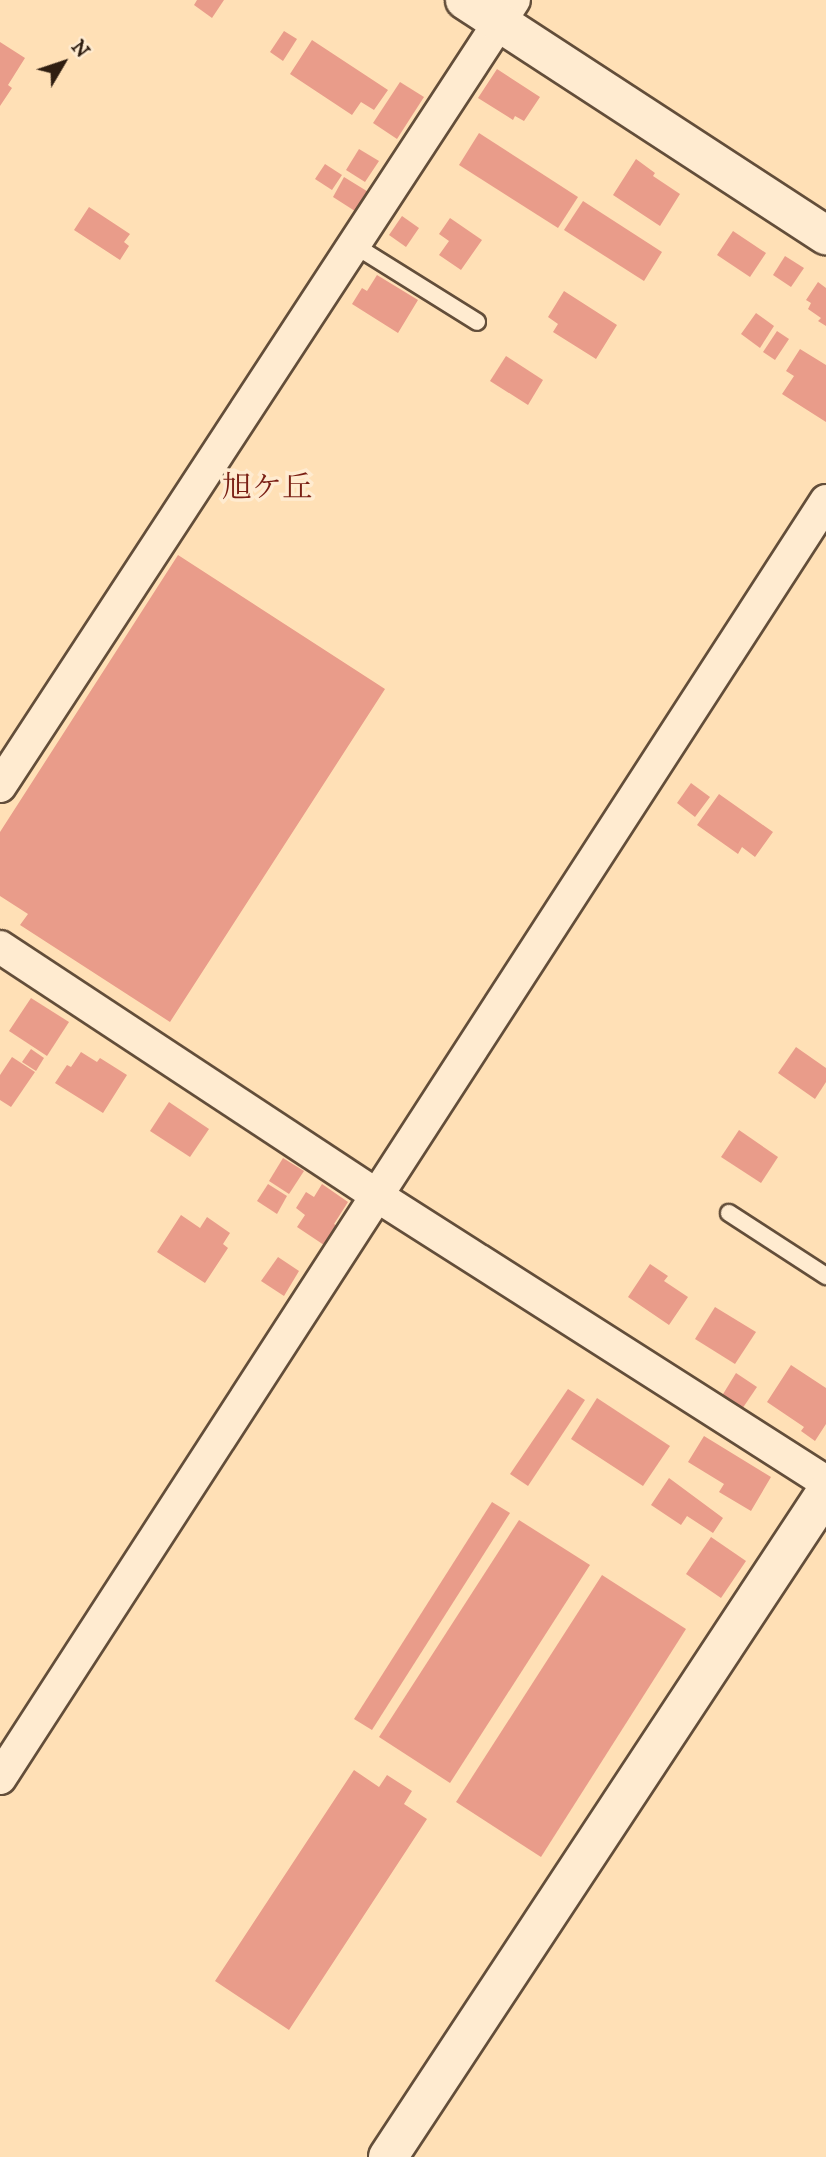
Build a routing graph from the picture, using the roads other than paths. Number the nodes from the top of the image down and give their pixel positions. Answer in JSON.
{"nodes":[{"id":1,"x":465,"y":0,"type":"edge"},
{"id":2,"x":507,"y":11,"type":"edge"},
{"id":3,"x":826,"y":235,"type":"edge"},
{"id":4,"x":354,"y":245,"type":"junction"},
{"id":5,"x":477,"y":322,"type":"dead end"},
{"id":6,"x":826,"y":501,"type":"edge"},
{"id":7,"x":0,"y":786,"type":"edge"},
{"id":8,"x":0,"y":947,"type":"edge"},
{"id":9,"x":379,"y":1197,"type":"junction"},
{"id":10,"x":729,"y":1213,"type":"dead end"},
{"id":11,"x":826,"y":1276,"type":"edge"},
{"id":12,"x":826,"y":1482,"type":"edge"},
{"id":13,"x":826,"y":1492,"type":"edge"},
{"id":14,"x":0,"y":1778,"type":"edge"},
{"id":15,"x":388,"y":2157,"type":"edge"}],
"edges":[{"from":1,"to":2,"type":"street"},
{"from":2,"to":3,"type":"street"},
{"from":2,"to":4,"type":"street"},
{"from":4,"to":5,"type":"lane"},
{"from":4,"to":7,"type":"street"},
{"from":6,"to":9,"type":"street"},
{"from":8,"to":9,"type":"street"},
{"from":9,"to":12,"type":"street"},
{"from":9,"to":14,"type":"street"},
{"from":10,"to":11,"type":"lane"},
{"from":13,"to":15,"type":"street"}]}
